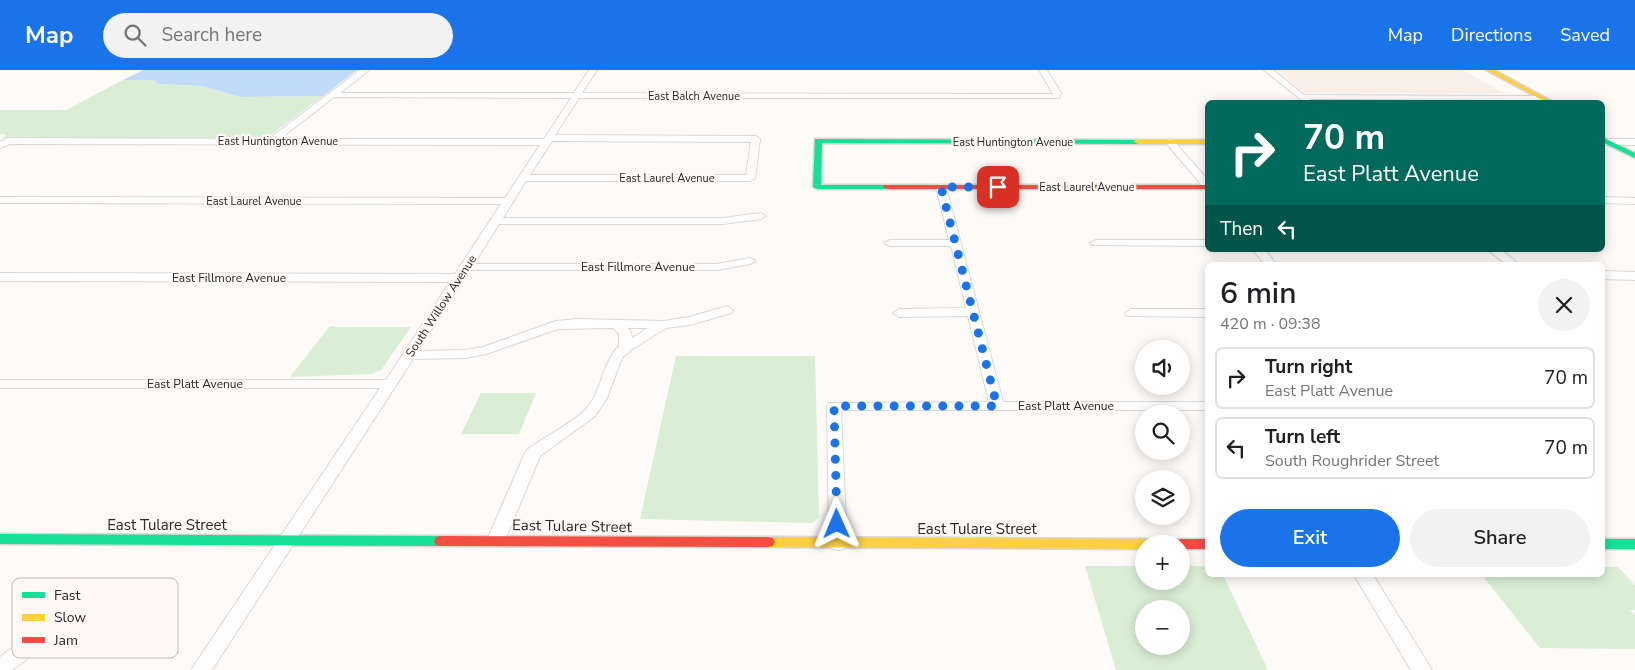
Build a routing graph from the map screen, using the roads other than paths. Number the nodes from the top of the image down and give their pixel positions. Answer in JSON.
{"nodes":[{"id":1,"x":365,"y":70,"type":"edge"},
{"id":2,"x":593,"y":70,"type":"edge"},
{"id":3,"x":1043,"y":70,"type":"edge"},
{"id":4,"x":1268,"y":70,"type":"edge"},
{"id":5,"x":1475,"y":70,"type":"edge"},
{"id":6,"x":1489,"y":70,"type":"edge"},
{"id":7,"x":332,"y":95,"type":"junction"},
{"id":8,"x":576,"y":96,"type":"junction"},
{"id":9,"x":1302,"y":97,"type":"junction"},
{"id":10,"x":1306,"y":100,"type":"edge"},
{"id":11,"x":1538,"y":100,"type":"edge"},
{"id":12,"x":1605,"y":131,"type":"edge"},
{"id":13,"x":548,"y":140,"type":"junction"},
{"id":14,"x":272,"y":141,"type":"junction"},
{"id":15,"x":1605,"y":141,"type":"edge"},
{"id":16,"x":1170,"y":142,"type":"junction"},
{"id":17,"x":1205,"y":142,"type":"edge"},
{"id":18,"x":4,"y":143,"type":"edge"},
{"id":19,"x":1632,"y":144,"type":"edge"},
{"id":20,"x":1635,"y":156,"type":"edge"},
{"id":21,"x":524,"y":178,"type":"junction"},
{"id":22,"x":750,"y":178,"type":"joint"},
{"id":23,"x":1205,"y":185,"type":"edge"},
{"id":24,"x":816,"y":187,"type":"joint"},
{"id":25,"x":941,"y":187,"type":"junction"},
{"id":26,"x":1205,"y":187,"type":"edge"},
{"id":27,"x":0,"y":200,"type":"edge"},
{"id":28,"x":1605,"y":200,"type":"edge"},
{"id":29,"x":1635,"y":200,"type":"edge"},
{"id":30,"x":509,"y":201,"type":"junction"},
{"id":31,"x":762,"y":216,"type":"dead end"},
{"id":32,"x":496,"y":220,"type":"junction"},
{"id":33,"x":890,"y":243,"type":"dead end"},
{"id":34,"x":956,"y":243,"type":"junction"},
{"id":35,"x":1096,"y":243,"type":"dead end"},
{"id":36,"x":1205,"y":243,"type":"edge"},
{"id":37,"x":1261,"y":252,"type":"edge"},
{"id":38,"x":1497,"y":252,"type":"edge"},
{"id":39,"x":750,"y":262,"type":"dead end"},
{"id":40,"x":1269,"y":262,"type":"edge"},
{"id":41,"x":1510,"y":262,"type":"edge"},
{"id":42,"x":466,"y":267,"type":"junction"},
{"id":43,"x":1605,"y":275,"type":"edge"},
{"id":44,"x":1635,"y":276,"type":"edge"},
{"id":45,"x":0,"y":277,"type":"edge"},
{"id":46,"x":459,"y":278,"type":"junction"},
{"id":47,"x":727,"y":310,"type":"dead end"},
{"id":48,"x":973,"y":312,"type":"junction"},
{"id":49,"x":899,"y":313,"type":"dead end"},
{"id":50,"x":1131,"y":313,"type":"dead end"},
{"id":51,"x":1205,"y":313,"type":"edge"},
{"id":52,"x":618,"y":324,"type":"junction"},
{"id":53,"x":664,"y":325,"type":"junction"},
{"id":54,"x":626,"y":347,"type":"junction"},
{"id":55,"x":409,"y":355,"type":"junction"},
{"id":56,"x":0,"y":384,"type":"edge"},
{"id":57,"x":390,"y":384,"type":"junction"},
{"id":58,"x":997,"y":406,"type":"junction"},
{"id":59,"x":1205,"y":406,"type":"edge"},
{"id":60,"x":0,"y":539,"type":"edge"},
{"id":61,"x":286,"y":540,"type":"junction"},
{"id":62,"x":496,"y":540,"type":"junction"},
{"id":63,"x":838,"y":544,"type":"junction"},
{"id":64,"x":1135,"y":544,"type":"edge"},
{"id":65,"x":1190,"y":544,"type":"edge"},
{"id":66,"x":1205,"y":544,"type":"edge"},
{"id":67,"x":1605,"y":544,"type":"edge"},
{"id":68,"x":1635,"y":544,"type":"edge"},
{"id":69,"x":1364,"y":577,"type":"edge"},
{"id":70,"x":13,"y":658,"type":"edge"},
{"id":71,"x":0,"y":668,"type":"edge"},
{"id":72,"x":201,"y":670,"type":"edge"},
{"id":73,"x":1422,"y":670,"type":"edge"}],
"edges":[{"from":1,"to":7,"type":"street"},
{"from":2,"to":8,"type":"street","name":"South Willow Avenue"},
{"from":3,"to":8,"type":"street","name":"East Balch Avenue"},
{"from":4,"to":9,"type":"street"},
{"from":5,"to":11,"type":"main road"},
{"from":6,"to":11,"type":"main road"},
{"from":7,"to":8,"type":"street","name":"East Balch Avenue"},
{"from":7,"to":14,"type":"street"},
{"from":8,"to":13,"type":"street","name":"South Willow Avenue"},
{"from":9,"to":10,"type":"street"},
{"from":9,"to":11,"type":"street"},
{"from":12,"to":19,"type":"main road"},
{"from":13,"to":14,"type":"street","name":"East Huntington Avenue"},
{"from":13,"to":21,"type":"street","name":"South Willow Avenue"},
{"from":13,"to":22,"type":"street","name":"East Huntington Avenue"},
{"from":14,"to":18,"type":"street","name":"East Huntington Avenue"},
{"from":15,"to":19,"type":"street"},
{"from":15,"to":20,"type":"main road"},
{"from":16,"to":17,"type":"main road","name":"East Huntington Avenue"},
{"from":16,"to":23,"type":"street"},
{"from":16,"to":24,"type":"main road","name":"East Huntington Avenue"},
{"from":21,"to":22,"type":"street","name":"East Laurel Avenue"},
{"from":21,"to":30,"type":"street","name":"South Willow Avenue"},
{"from":24,"to":25,"type":"main road","name":"East Laurel Avenue"},
{"from":25,"to":26,"type":"main road","name":"East Laurel Avenue"},
{"from":25,"to":34,"type":"street"},
{"from":27,"to":30,"type":"street","name":"East Laurel Avenue"},
{"from":28,"to":29,"type":"street"},
{"from":30,"to":32,"type":"street","name":"South Willow Avenue"},
{"from":31,"to":32,"type":"street"},
{"from":32,"to":42,"type":"street","name":"South Willow Avenue"},
{"from":33,"to":34,"type":"street"},
{"from":34,"to":48,"type":"street"},
{"from":35,"to":36,"type":"street"},
{"from":37,"to":40,"type":"street"},
{"from":38,"to":41,"type":"street"},
{"from":39,"to":42,"type":"street","name":"East Fillmore Avenue"},
{"from":42,"to":46,"type":"street","name":"South Willow Avenue"},
{"from":43,"to":44,"type":"street"},
{"from":45,"to":46,"type":"street","name":"East Fillmore Avenue"},
{"from":46,"to":55,"type":"street","name":"South Willow Avenue"},
{"from":47,"to":53,"type":"street"},
{"from":48,"to":49,"type":"street"},
{"from":48,"to":58,"type":"street"},
{"from":50,"to":51,"type":"street"},
{"from":52,"to":53,"type":"street"},
{"from":52,"to":54,"type":"street"},
{"from":52,"to":55,"type":"street"},
{"from":53,"to":54,"type":"street"},
{"from":54,"to":62,"type":"street"},
{"from":55,"to":57,"type":"street","name":"South Willow Avenue"},
{"from":56,"to":57,"type":"street","name":"East Platt Avenue"},
{"from":57,"to":61,"type":"street","name":"South Willow Avenue"},
{"from":58,"to":59,"type":"street","name":"East Platt Avenue"},
{"from":58,"to":63,"type":"street","name":"East Platt Avenue"},
{"from":60,"to":61,"type":"main road","name":"East Tulare Street"},
{"from":61,"to":62,"type":"main road","name":"East Tulare Street"},
{"from":61,"to":72,"type":"street","name":"South Willow Avenue"},
{"from":62,"to":63,"type":"main road","name":"East Tulare Street"},
{"from":63,"to":64,"type":"main road","name":"East Tulare Street"},
{"from":65,"to":66,"type":"main road"},
{"from":67,"to":68,"type":"main road"},
{"from":69,"to":73,"type":"street"},
{"from":70,"to":71,"type":"street"}]}
